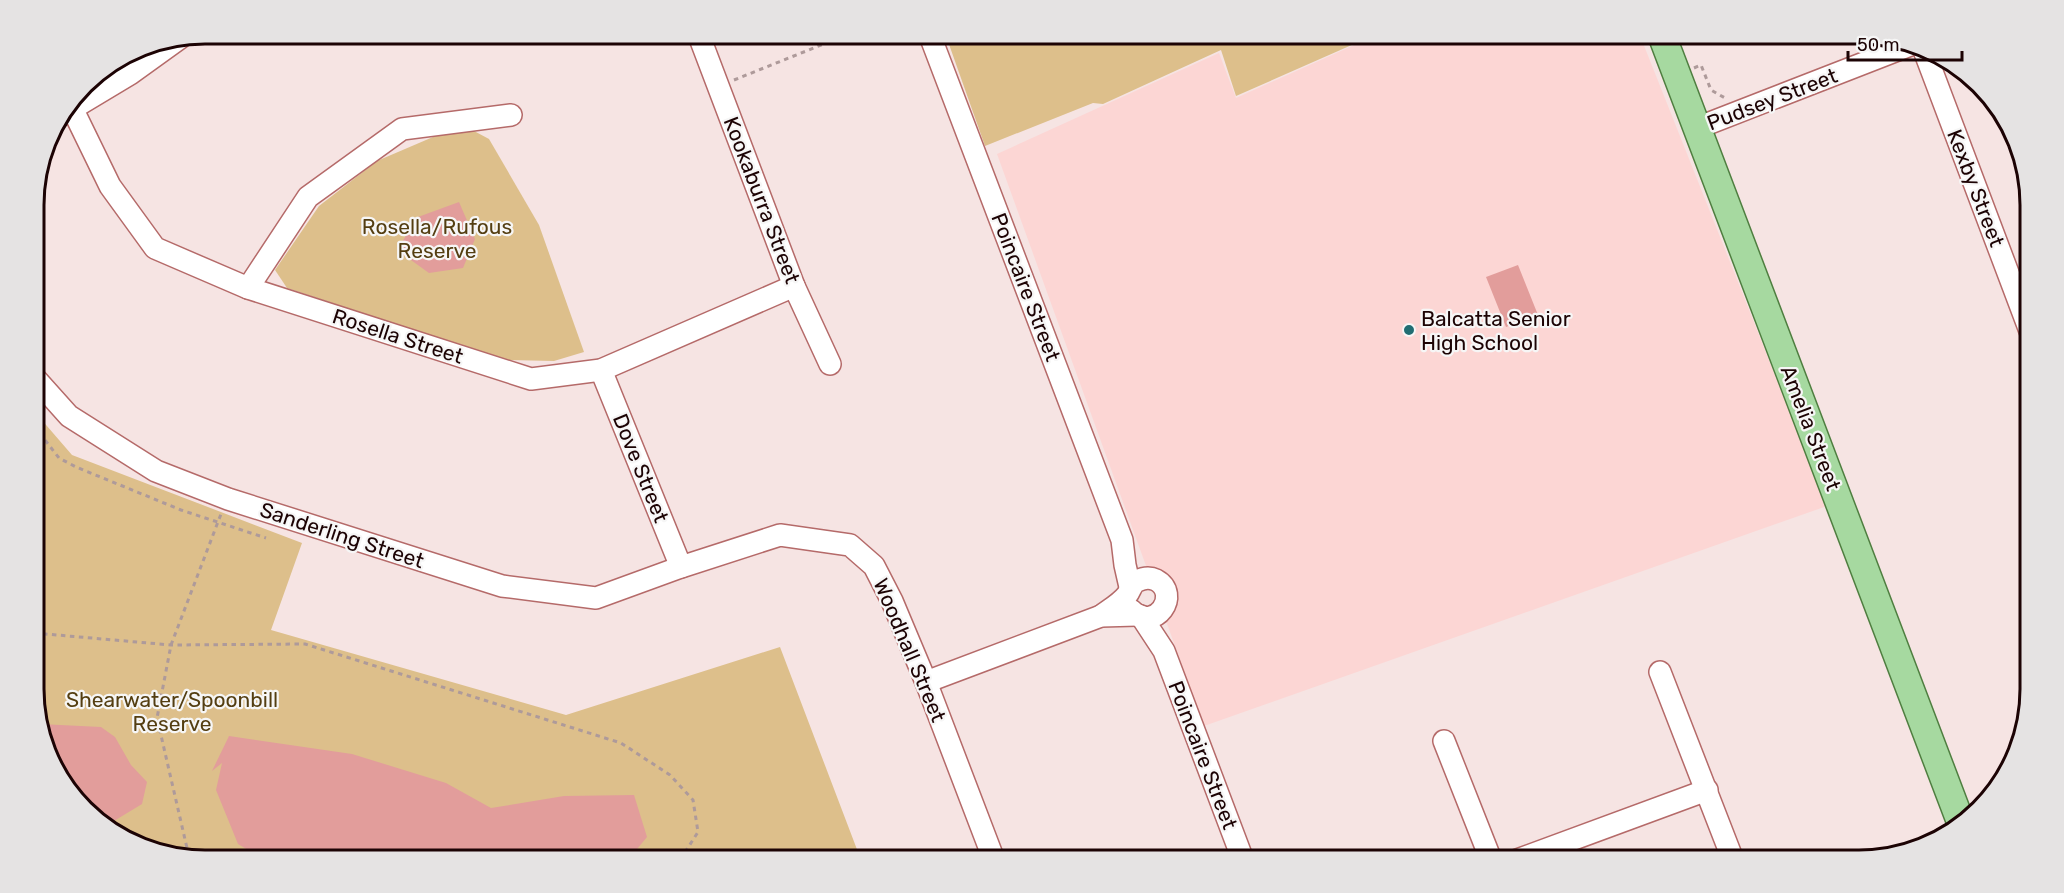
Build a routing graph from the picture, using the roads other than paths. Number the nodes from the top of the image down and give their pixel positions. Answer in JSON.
{"nodes":[{"id":1,"x":702,"y":44,"type":"edge"},
{"id":2,"x":933,"y":44,"type":"edge"},
{"id":3,"x":1666,"y":44,"type":"edge"},
{"id":4,"x":1682,"y":44,"type":"edge"},
{"id":5,"x":165,"y":49,"type":"edge"},
{"id":6,"x":1900,"y":49,"type":"edge"},
{"id":7,"x":1927,"y":59,"type":"edge"},
{"id":8,"x":78,"y":105,"type":"edge"},
{"id":9,"x":512,"y":115,"type":"dead end"},
{"id":10,"x":69,"y":118,"type":"edge"},
{"id":11,"x":1705,"y":125,"type":"junction"},
{"id":12,"x":794,"y":286,"type":"junction"},
{"id":13,"x":248,"y":288,"type":"junction"},
{"id":14,"x":2020,"y":305,"type":"edge"},
{"id":15,"x":830,"y":364,"type":"dead end"},
{"id":16,"x":601,"y":370,"type":"junction"},
{"id":17,"x":44,"y":388,"type":"edge"},
{"id":18,"x":1122,"y":540,"type":"junction"},
{"id":19,"x":681,"y":567,"type":"junction"},
{"id":20,"x":1157,"y":581,"type":"junction"},
{"id":21,"x":1129,"y":591,"type":"junction"},
{"id":22,"x":1163,"y":609,"type":"junction"},
{"id":23,"x":1101,"y":616,"type":"junction"},
{"id":24,"x":1139,"y":616,"type":"junction"},
{"id":25,"x":1164,"y":651,"type":"junction"},
{"id":26,"x":1660,"y":672,"type":"dead end"},
{"id":27,"x":926,"y":682,"type":"junction"},
{"id":28,"x":1444,"y":741,"type":"dead end"},
{"id":29,"x":1707,"y":790,"type":"junction"},
{"id":30,"x":1970,"y":805,"type":"edge"},
{"id":31,"x":1958,"y":815,"type":"edge"},
{"id":32,"x":1239,"y":849,"type":"edge"},
{"id":33,"x":1487,"y":849,"type":"edge"},
{"id":34,"x":1546,"y":849,"type":"edge"},
{"id":35,"x":1729,"y":849,"type":"edge"},
{"id":36,"x":990,"y":850,"type":"edge"}],
"edges":[{"from":1,"to":12,"type":"street","name":"Kookaburra Street"},
{"from":2,"to":18,"type":"street","name":"Poincaire Street"},
{"from":3,"to":11,"type":"main road","name":"Amelia Street"},
{"from":4,"to":11,"type":"main road","name":"Amelia Street"},
{"from":5,"to":8,"type":"street"},
{"from":6,"to":11,"type":"street","name":"Pudsey Street"},
{"from":7,"to":14,"type":"street","name":"Kexby Street"},
{"from":9,"to":13,"type":"street"},
{"from":10,"to":13,"type":"street","name":"Rosella Street"},
{"from":11,"to":30,"type":"main road","name":"Amelia Street"},
{"from":11,"to":31,"type":"main road","name":"Amelia Street"},
{"from":12,"to":15,"type":"street","name":"Kookaburra Street"},
{"from":12,"to":16,"type":"street","name":"Rosella Street"},
{"from":13,"to":16,"type":"street","name":"Rosella Street"},
{"from":16,"to":19,"type":"street","name":"Dove Street"},
{"from":17,"to":19,"type":"street","name":"Sanderling Street"},
{"from":18,"to":20,"type":"street","name":"Poincaire Street"},
{"from":18,"to":21,"type":"street","name":"Poincaire Street"},
{"from":19,"to":27,"type":"street","name":"Woodhall Street"},
{"from":20,"to":21,"type":"street"},
{"from":20,"to":22,"type":"street"},
{"from":21,"to":23,"type":"street"},
{"from":21,"to":24,"type":"street"},
{"from":22,"to":24,"type":"street"},
{"from":22,"to":25,"type":"street","name":"Poincaire Street"},
{"from":23,"to":24,"type":"street"},
{"from":23,"to":27,"type":"street"},
{"from":24,"to":25,"type":"street","name":"Poincaire Street"},
{"from":25,"to":32,"type":"street","name":"Poincaire Street"},
{"from":26,"to":29,"type":"street"},
{"from":27,"to":36,"type":"street","name":"Woodhall Street"},
{"from":28,"to":33,"type":"street"},
{"from":29,"to":34,"type":"street"},
{"from":29,"to":35,"type":"street"}]}
